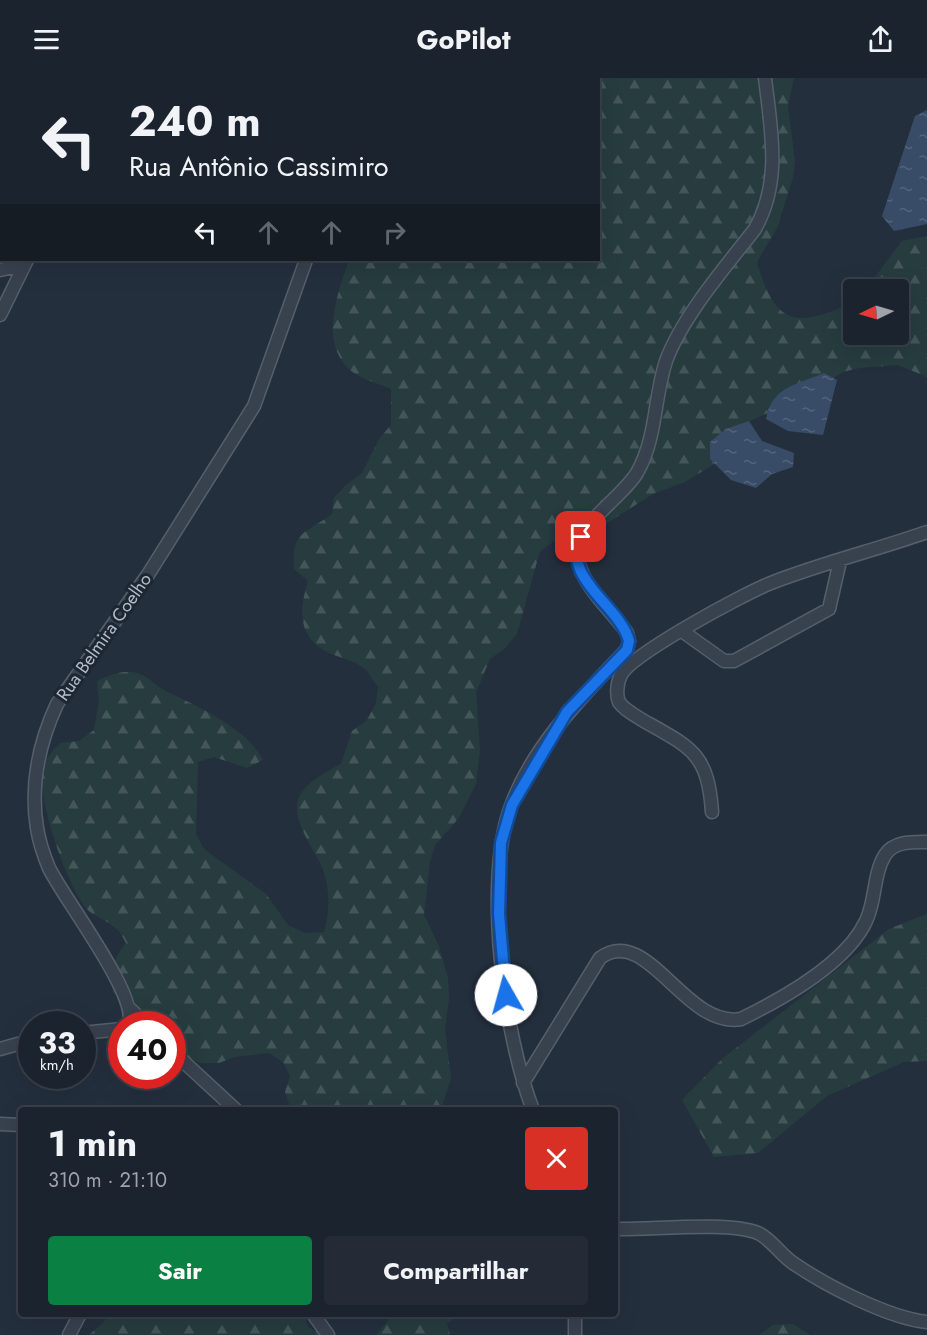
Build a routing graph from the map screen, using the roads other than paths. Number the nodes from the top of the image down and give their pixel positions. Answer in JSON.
{"nodes":[{"id":1,"x":765,"y":78,"type":"edge"},
{"id":2,"x":306,"y":261,"type":"edge"},
{"id":3,"x":26,"y":262,"type":"edge"},
{"id":4,"x":0,"y":270,"type":"edge"},
{"id":5,"x":0,"y":315,"type":"edge"},
{"id":6,"x":927,"y":532,"type":"edge"},
{"id":7,"x":840,"y":561,"type":"junction"},
{"id":8,"x":682,"y":631,"type":"junction"},
{"id":9,"x":629,"y":641,"type":"junction"},
{"id":10,"x":658,"y":642,"type":"junction"},
{"id":11,"x":712,"y":812,"type":"dead end"},
{"id":12,"x":927,"y":842,"type":"edge"},
{"id":13,"x":130,"y":1009,"type":"edge"},
{"id":14,"x":18,"y":1044,"type":"edge"},
{"id":15,"x":0,"y":1049,"type":"edge"},
{"id":16,"x":186,"y":1064,"type":"edge"},
{"id":17,"x":523,"y":1083,"type":"junction"},
{"id":18,"x":233,"y":1107,"type":"edge"},
{"id":19,"x":532,"y":1107,"type":"edge"},
{"id":20,"x":0,"y":1124,"type":"edge"},
{"id":21,"x":18,"y":1125,"type":"edge"},
{"id":22,"x":618,"y":1229,"type":"edge"},
{"id":23,"x":78,"y":1317,"type":"edge"},
{"id":24,"x":315,"y":1317,"type":"edge"},
{"id":25,"x":575,"y":1317,"type":"edge"},
{"id":26,"x":927,"y":1322,"type":"edge"},
{"id":27,"x":69,"y":1335,"type":"edge"},
{"id":28,"x":328,"y":1335,"type":"edge"},
{"id":29,"x":575,"y":1335,"type":"edge"}],
"edges":[{"from":1,"to":9,"type":"street"},
{"from":2,"to":13,"type":"street","name":"Rua Belmira Coelho"},
{"from":3,"to":4,"type":"street"},
{"from":3,"to":5,"type":"street"},
{"from":6,"to":7,"type":"street"},
{"from":7,"to":8,"type":"street"},
{"from":7,"to":8,"type":"street"},
{"from":8,"to":10,"type":"street"},
{"from":9,"to":10,"type":"street"},
{"from":9,"to":17,"type":"street"},
{"from":10,"to":11,"type":"street"},
{"from":12,"to":17,"type":"street"},
{"from":14,"to":15,"type":"street"},
{"from":16,"to":18,"type":"street"},
{"from":17,"to":19,"type":"street"},
{"from":20,"to":21,"type":"street"},
{"from":22,"to":26,"type":"street"},
{"from":23,"to":27,"type":"street"},
{"from":24,"to":28,"type":"street"},
{"from":25,"to":29,"type":"street"}]}
